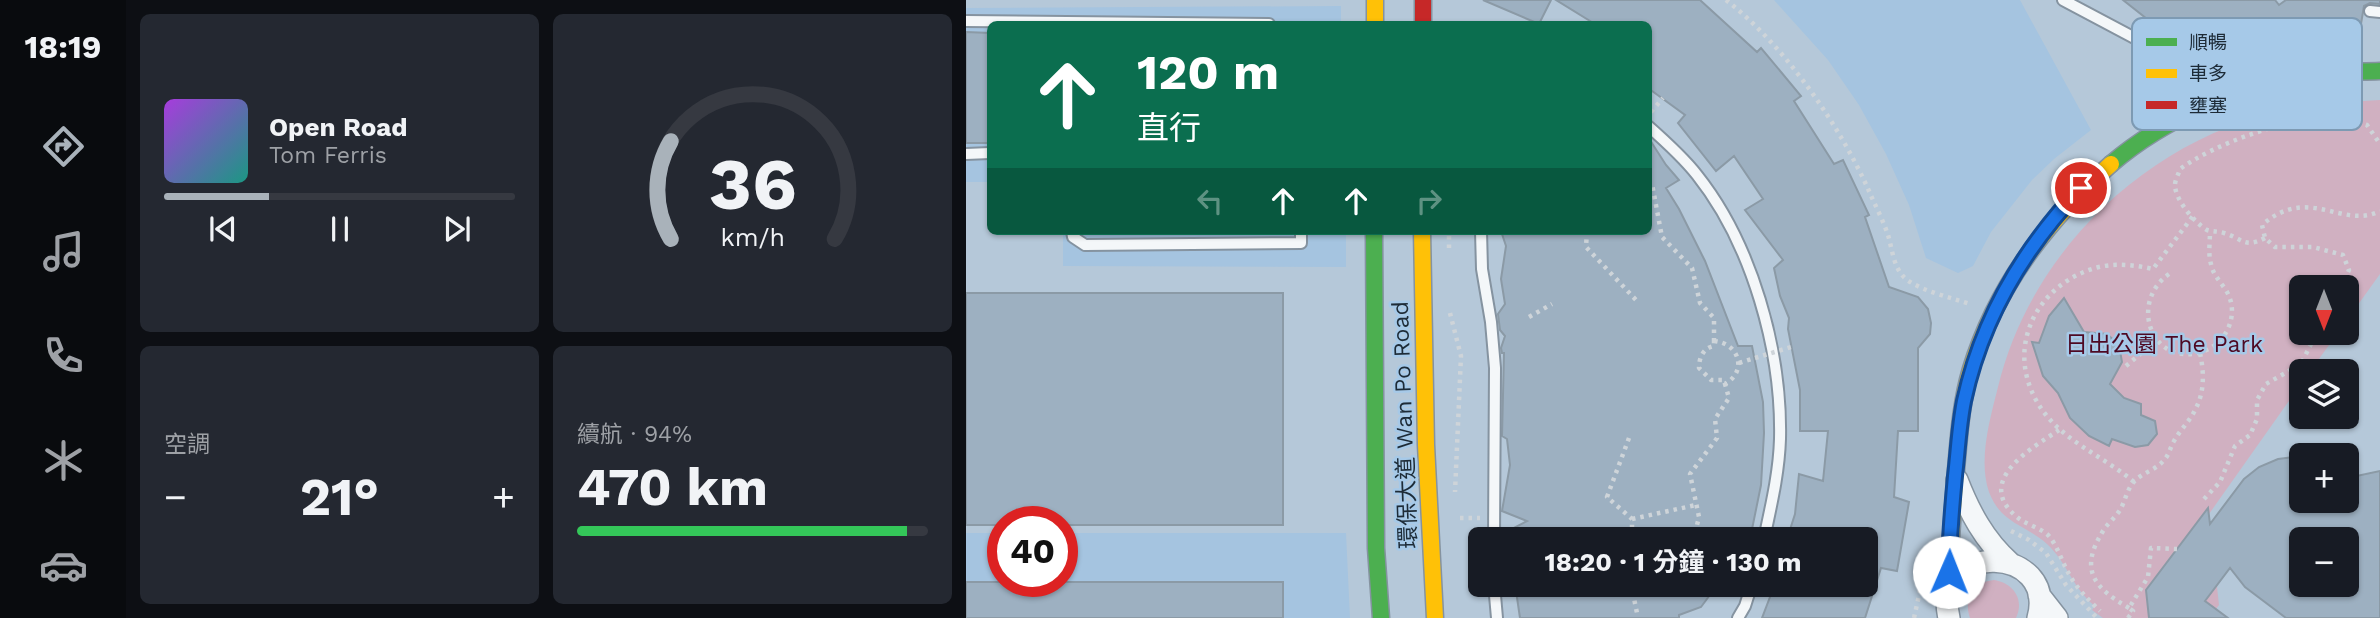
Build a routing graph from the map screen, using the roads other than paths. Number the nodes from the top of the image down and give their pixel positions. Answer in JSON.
{"nodes":[{"id":1,"x":1375,"y":0,"type":"edge"},
{"id":2,"x":1423,"y":0,"type":"edge"},
{"id":3,"x":2063,"y":0,"type":"edge"},
{"id":4,"x":966,"y":21,"type":"edge"},
{"id":5,"x":987,"y":21,"type":"edge"},
{"id":6,"x":1375,"y":21,"type":"edge"},
{"id":7,"x":1423,"y":21,"type":"edge"},
{"id":8,"x":2132,"y":36,"type":"edge"},
{"id":9,"x":2380,"y":71,"type":"edge"},
{"id":10,"x":2362,"y":72,"type":"edge"},
{"id":11,"x":1652,"y":129,"type":"edge"},
{"id":12,"x":2157,"y":130,"type":"edge"},
{"id":13,"x":987,"y":153,"type":"edge"},
{"id":14,"x":966,"y":154,"type":"edge"},
{"id":15,"x":1073,"y":235,"type":"edge"},
{"id":16,"x":1301,"y":235,"type":"edge"},
{"id":17,"x":1374,"y":235,"type":"edge"},
{"id":18,"x":1422,"y":235,"type":"edge"},
{"id":19,"x":1481,"y":235,"type":"edge"},
{"id":20,"x":1956,"y":474,"type":"junction"},
{"id":21,"x":1494,"y":527,"type":"edge"},
{"id":22,"x":1766,"y":527,"type":"edge"},
{"id":23,"x":2010,"y":562,"type":"junction"},
{"id":24,"x":2039,"y":595,"type":"junction"},
{"id":25,"x":1495,"y":597,"type":"edge"},
{"id":26,"x":1748,"y":597,"type":"edge"},
{"id":27,"x":1947,"y":610,"type":"edge"},
{"id":28,"x":1381,"y":618,"type":"edge"},
{"id":29,"x":1435,"y":618,"type":"edge"},
{"id":30,"x":1497,"y":618,"type":"edge"},
{"id":31,"x":1738,"y":618,"type":"edge"},
{"id":32,"x":2038,"y":618,"type":"edge"},
{"id":33,"x":2057,"y":618,"type":"edge"}],
"edges":[{"from":1,"to":6,"type":"main road"},
{"from":2,"to":7,"type":"main road"},
{"from":3,"to":8,"type":"lane"},
{"from":4,"to":5,"type":"lane"},
{"from":9,"to":10,"type":"main road"},
{"from":11,"to":22,"type":"lane"},
{"from":12,"to":20,"type":"main road"},
{"from":13,"to":14,"type":"lane"},
{"from":15,"to":16,"type":"lane"},
{"from":17,"to":28,"type":"main road","name":"環保大道 Wan Po Road"},
{"from":18,"to":29,"type":"main road","name":"環保大道 Wan Po Road"},
{"from":19,"to":21,"type":"lane"},
{"from":20,"to":23,"type":"street"},
{"from":20,"to":27,"type":"main road"},
{"from":23,"to":24,"type":"street"},
{"from":23,"to":27,"type":"street"},
{"from":24,"to":32,"type":"street"},
{"from":24,"to":33,"type":"street"},
{"from":25,"to":30,"type":"lane"},
{"from":26,"to":31,"type":"lane"}]}
